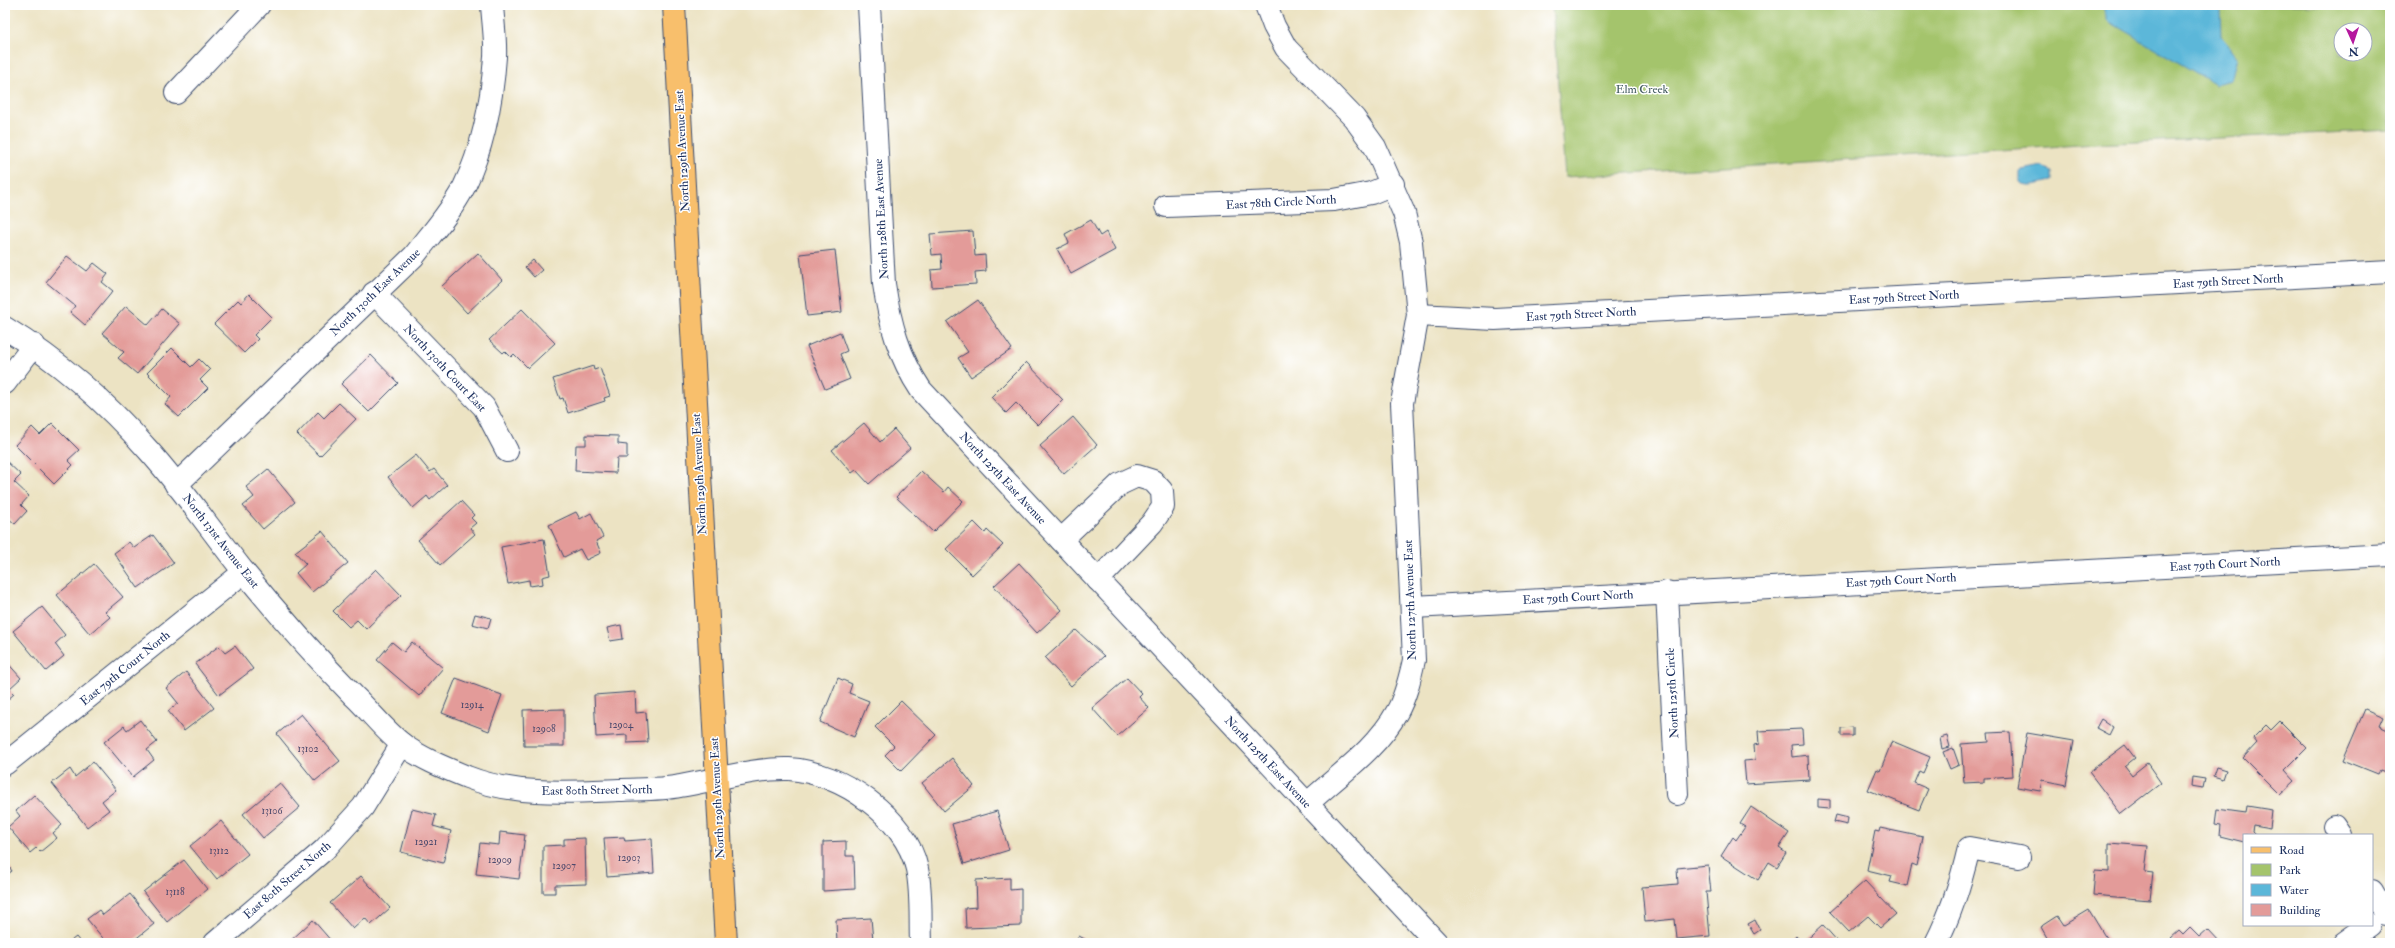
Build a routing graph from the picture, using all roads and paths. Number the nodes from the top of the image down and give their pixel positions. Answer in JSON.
{"nodes":[{"id":1,"x":259,"y":5,"type":"edge"},
{"id":2,"x":492,"y":5,"type":"edge"},
{"id":3,"x":674,"y":5,"type":"edge"},
{"id":4,"x":869,"y":5,"type":"edge"},
{"id":5,"x":1266,"y":5,"type":"edge"},
{"id":6,"x":176,"y":93,"type":"dead end"},
{"id":7,"x":1393,"y":184,"type":"junction"},
{"id":8,"x":1166,"y":206,"type":"dead end"},
{"id":9,"x":2390,"y":272,"type":"edge"},
{"id":10,"x":374,"y":293,"type":"junction"},
{"id":11,"x":1418,"y":315,"type":"junction"},
{"id":12,"x":5,"y":328,"type":"edge"},
{"id":13,"x":34,"y":345,"type":"junction"},
{"id":14,"x":5,"y":383,"type":"edge"},
{"id":15,"x":946,"y":417,"type":"joint"},
{"id":16,"x":507,"y":451,"type":"dead end"},
{"id":17,"x":176,"y":485,"type":"junction"},
{"id":18,"x":1061,"y":540,"type":"junction"},
{"id":19,"x":2390,"y":555,"type":"edge"},
{"id":20,"x":244,"y":572,"type":"junction"},
{"id":21,"x":1098,"y":580,"type":"junction"},
{"id":22,"x":1667,"y":592,"type":"junction"},
{"id":23,"x":1413,"y":607,"type":"junction"},
{"id":24,"x":402,"y":744,"type":"junction"},
{"id":25,"x":5,"y":764,"type":"edge"},
{"id":26,"x":716,"y":779,"type":"junction"},
{"id":27,"x":1677,"y":794,"type":"dead end"},
{"id":28,"x":1307,"y":804,"type":"junction"},
{"id":29,"x":2019,"y":857,"type":"dead end"},
{"id":30,"x":2373,"y":895,"type":"edge"},
{"id":31,"x":2379,"y":918,"type":"edge"},
{"id":32,"x":2368,"y":926,"type":"edge"},
{"id":33,"x":215,"y":943,"type":"edge"},
{"id":34,"x":726,"y":943,"type":"edge"},
{"id":35,"x":921,"y":943,"type":"edge"},
{"id":36,"x":1437,"y":943,"type":"edge"},
{"id":37,"x":1936,"y":943,"type":"edge"},
{"id":38,"x":2344,"y":943,"type":"edge"}],
"edges":[{"from":1,"to":6,"type":"street"},
{"from":2,"to":10,"type":"street","name":"North 130th East Avenue"},
{"from":3,"to":26,"type":"main road","name":"North 129th Avenue East"},
{"from":4,"to":15,"type":"street","name":"North 128th East Avenue"},
{"from":5,"to":7,"type":"street","name":"North 127th Avenue East"},
{"from":7,"to":8,"type":"street","name":"East 78th Circle North"},
{"from":7,"to":11,"type":"street","name":"North 127th Avenue East"},
{"from":9,"to":11,"type":"street","name":"East 79th Street North"},
{"from":10,"to":16,"type":"street","name":"North 130th Court East"},
{"from":10,"to":17,"type":"street","name":"North 130th East Avenue"},
{"from":11,"to":23,"type":"street","name":"North 127th Avenue East"},
{"from":12,"to":13,"type":"street","name":"North 131st Avenue East"},
{"from":13,"to":14,"type":"street"},
{"from":13,"to":17,"type":"street","name":"North 131st Avenue East"},
{"from":15,"to":18,"type":"street","name":"North 125th East Avenue"},
{"from":17,"to":20,"type":"street","name":"North 131st Avenue East"},
{"from":18,"to":21,"type":"street","name":"North 125th East Avenue"},
{"from":18,"to":21,"type":"street"},
{"from":19,"to":22,"type":"street","name":"East 79th Court North"},
{"from":20,"to":24,"type":"street","name":"North 131st Avenue East"},
{"from":20,"to":25,"type":"street","name":"East 79th Court North"},
{"from":21,"to":28,"type":"street","name":"North 125th East Avenue"},
{"from":22,"to":23,"type":"street","name":"East 79th Court North"},
{"from":22,"to":27,"type":"street","name":"North 125th Circle"},
{"from":23,"to":28,"type":"street","name":"North 127th Avenue East"},
{"from":24,"to":26,"type":"street","name":"East 80th Street North"},
{"from":24,"to":33,"type":"street","name":"East 80th Street North"},
{"from":26,"to":34,"type":"main road","name":"North 129th Avenue East"},
{"from":26,"to":35,"type":"street"},
{"from":28,"to":36,"type":"street","name":"North 125th East Avenue"},
{"from":29,"to":37,"type":"street"},
{"from":30,"to":31,"type":"street"},
{"from":32,"to":38,"type":"street"}]}
